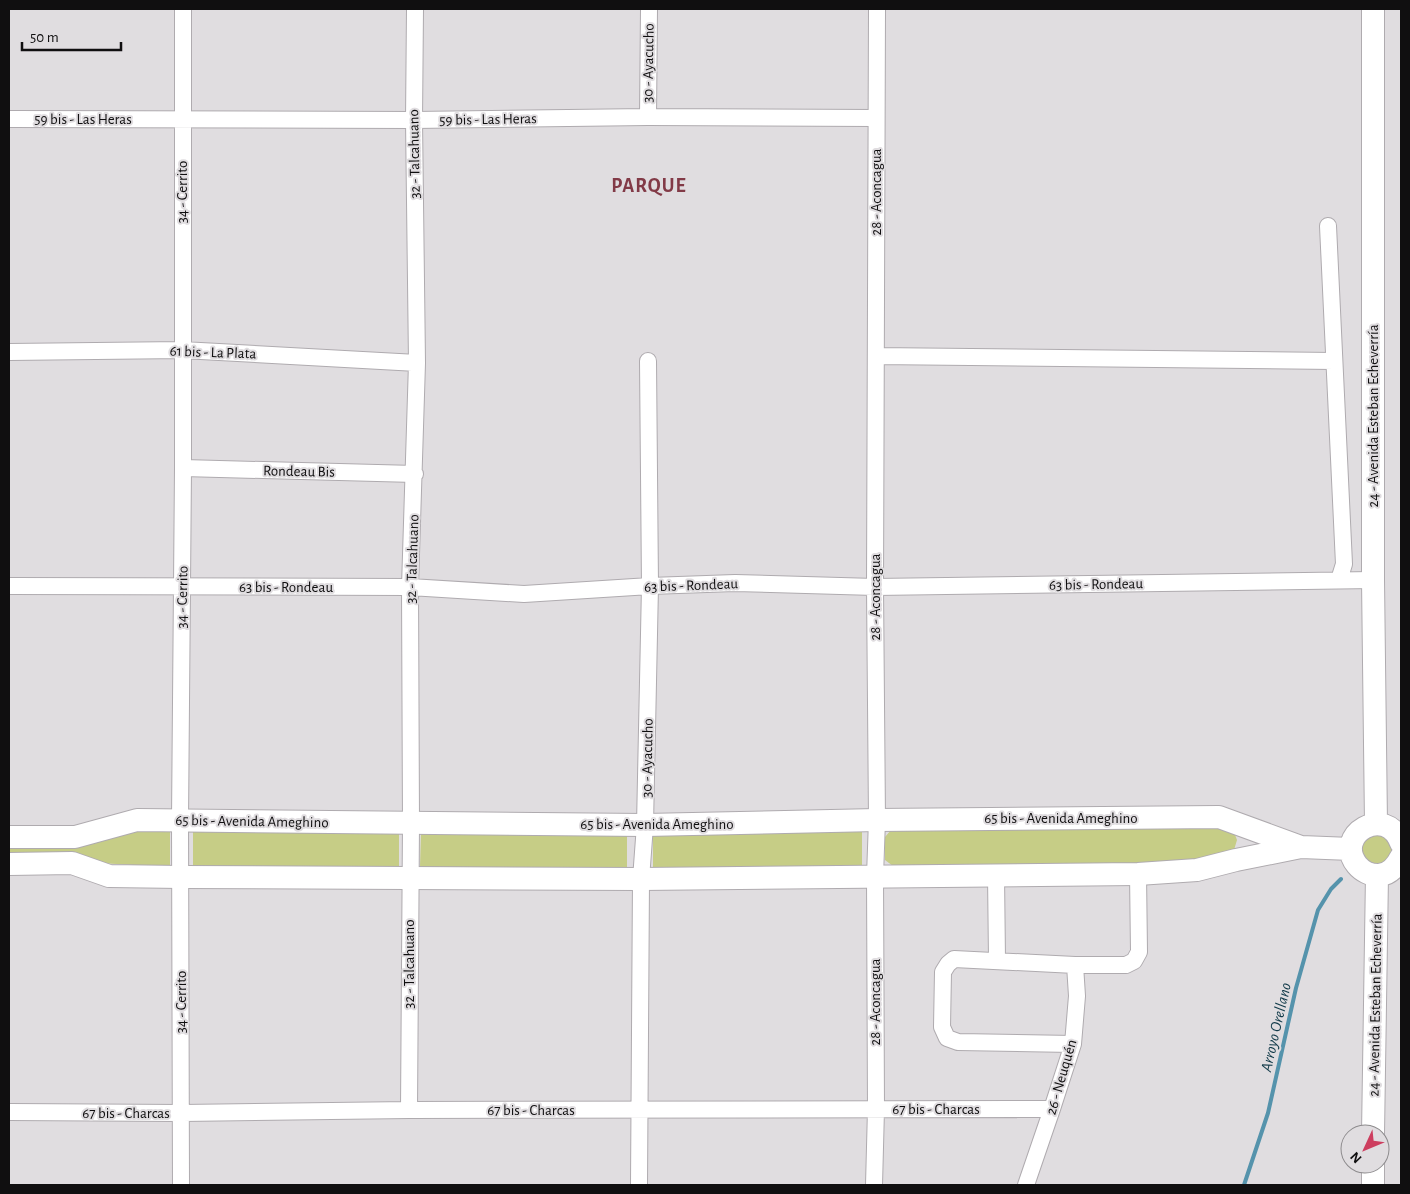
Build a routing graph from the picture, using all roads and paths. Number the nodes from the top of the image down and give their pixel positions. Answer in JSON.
{"nodes":[{"id":1,"x":183,"y":9,"type":"edge"},
{"id":2,"x":415,"y":9,"type":"edge"},
{"id":3,"x":649,"y":9,"type":"edge"},
{"id":4,"x":877,"y":9,"type":"edge"},
{"id":5,"x":1373,"y":9,"type":"edge"},
{"id":6,"x":648,"y":117,"type":"junction"},
{"id":7,"x":876,"y":118,"type":"junction"},
{"id":8,"x":9,"y":119,"type":"edge"},
{"id":9,"x":182,"y":119,"type":"junction"},
{"id":10,"x":414,"y":120,"type":"junction"},
{"id":11,"x":1328,"y":226,"type":"dead end"},
{"id":12,"x":182,"y":350,"type":"junction"},
{"id":13,"x":9,"y":352,"type":"edge"},
{"id":14,"x":876,"y":356,"type":"junction"},
{"id":15,"x":648,"y":361,"type":"dead end"},
{"id":16,"x":1334,"y":361,"type":"junction"},
{"id":17,"x":417,"y":363,"type":"junction"},
{"id":18,"x":183,"y":468,"type":"junction"},
{"id":19,"x":415,"y":474,"type":"junction"},
{"id":20,"x":1339,"y":580,"type":"junction"},
{"id":21,"x":1373,"y":580,"type":"junction"},
{"id":22,"x":9,"y":586,"type":"edge"},
{"id":23,"x":650,"y":586,"type":"junction"},
{"id":24,"x":182,"y":587,"type":"junction"},
{"id":25,"x":410,"y":587,"type":"junction"},
{"id":26,"x":875,"y":587,"type":"junction"},
{"id":27,"x":1226,"y":819,"type":"junction"},
{"id":28,"x":180,"y":820,"type":"junction"},
{"id":29,"x":878,"y":820,"type":"junction"},
{"id":30,"x":411,"y":822,"type":"junction"},
{"id":31,"x":1376,"y":824,"type":"junction"},
{"id":32,"x":645,"y":825,"type":"junction"},
{"id":33,"x":9,"y":837,"type":"edge"},
{"id":34,"x":1401,"y":843,"type":"edge"},
{"id":35,"x":1301,"y":847,"type":"junction"},
{"id":36,"x":1352,"y":849,"type":"junction"},
{"id":37,"x":1401,"y":857,"type":"edge"},
{"id":38,"x":1227,"y":862,"type":"junction"},
{"id":39,"x":9,"y":864,"type":"edge"},
{"id":40,"x":1138,"y":874,"type":"junction"},
{"id":41,"x":996,"y":875,"type":"junction"},
{"id":42,"x":1377,"y":875,"type":"junction"},
{"id":43,"x":875,"y":876,"type":"junction"},
{"id":44,"x":181,"y":877,"type":"junction"},
{"id":45,"x":410,"y":878,"type":"junction"},
{"id":46,"x":641,"y":879,"type":"junction"},
{"id":47,"x":997,"y":960,"type":"junction"},
{"id":48,"x":1075,"y":965,"type":"junction"},
{"id":49,"x":1072,"y":1044,"type":"junction"},
{"id":50,"x":876,"y":1109,"type":"junction"},
{"id":51,"x":1052,"y":1109,"type":"junction"},
{"id":52,"x":409,"y":1110,"type":"junction"},
{"id":53,"x":639,"y":1110,"type":"junction"},
{"id":54,"x":9,"y":1112,"type":"edge"},
{"id":55,"x":182,"y":1113,"type":"junction"},
{"id":56,"x":1373,"y":1124,"type":"edge"},
{"id":57,"x":181,"y":1185,"type":"edge"},
{"id":58,"x":639,"y":1185,"type":"edge"},
{"id":59,"x":874,"y":1185,"type":"edge"},
{"id":60,"x":1026,"y":1185,"type":"edge"}],
"edges":[{"from":1,"to":9,"type":"street","name":"34 - Cerrito"},
{"from":2,"to":10,"type":"street","name":"32 - Talcahuano"},
{"from":3,"to":6,"type":"street","name":"30 - Ayacucho"},
{"from":4,"to":7,"type":"street","name":"28 - Aconcagua"},
{"from":5,"to":21,"type":"main road","name":"24 - Avenida Esteban Echeverría"},
{"from":6,"to":7,"type":"street","name":"59 bis - Las Heras"},
{"from":6,"to":10,"type":"street","name":"59 bis - Las Heras"},
{"from":7,"to":14,"type":"street","name":"28 - Aconcagua"},
{"from":8,"to":9,"type":"street","name":"59 bis - Las Heras"},
{"from":9,"to":10,"type":"street","name":"59 bis - Las Heras"},
{"from":9,"to":12,"type":"street","name":"34 - Cerrito"},
{"from":10,"to":17,"type":"street","name":"32 - Talcahuano"},
{"from":11,"to":16,"type":"street"},
{"from":12,"to":13,"type":"street","name":"61 bis - La Plata"},
{"from":12,"to":17,"type":"street","name":"61 bis - La Plata"},
{"from":12,"to":18,"type":"street","name":"34 - Cerrito"},
{"from":14,"to":16,"type":"street"},
{"from":14,"to":26,"type":"street","name":"28 - Aconcagua"},
{"from":15,"to":23,"type":"street","name":"30 - Ayacucho"},
{"from":16,"to":20,"type":"street"},
{"from":17,"to":19,"type":"street","name":"32 - Talcahuano"},
{"from":18,"to":19,"type":"street","name":"Rondeau Bis"},
{"from":18,"to":24,"type":"street","name":"34 - Cerrito"},
{"from":19,"to":25,"type":"street","name":"32 - Talcahuano"},
{"from":20,"to":21,"type":"street","name":"63 bis - Rondeau"},
{"from":20,"to":26,"type":"street","name":"63 bis - Rondeau"},
{"from":21,"to":31,"type":"main road","name":"24 - Avenida Esteban Echeverría"},
{"from":22,"to":24,"type":"street","name":"63 bis - Rondeau"},
{"from":23,"to":25,"type":"street","name":"63 bis - Rondeau"},
{"from":23,"to":26,"type":"street","name":"63 bis - Rondeau"},
{"from":23,"to":32,"type":"street","name":"30 - Ayacucho"},
{"from":24,"to":25,"type":"street","name":"63 bis - Rondeau"},
{"from":24,"to":28,"type":"street","name":"34 - Cerrito"},
{"from":25,"to":30,"type":"street","name":"32 - Talcahuano"},
{"from":26,"to":29,"type":"street","name":"28 - Aconcagua"},
{"from":27,"to":29,"type":"main road","name":"65 bis - Avenida Ameghino"},
{"from":27,"to":35,"type":"main road","name":"65 bis - Avenida Ameghino"},
{"from":27,"to":38,"type":"main road"},
{"from":28,"to":30,"type":"main road","name":"65 bis - Avenida Ameghino"},
{"from":28,"to":33,"type":"main road","name":"65 bis - Avenida Ameghino"},
{"from":28,"to":44,"type":"street","name":"34 - Cerrito"},
{"from":29,"to":32,"type":"main road","name":"65 bis - Avenida Ameghino"},
{"from":29,"to":43,"type":"street","name":"28 - Aconcagua"},
{"from":30,"to":32,"type":"main road","name":"65 bis - Avenida Ameghino"},
{"from":30,"to":45,"type":"street","name":"32 - Talcahuano"},
{"from":31,"to":34,"type":"main road"},
{"from":31,"to":36,"type":"main road"},
{"from":32,"to":46,"type":"street","name":"30 - Ayacucho"},
{"from":35,"to":36,"type":"main road","name":"65 bis - Avenida Ameghino"},
{"from":35,"to":38,"type":"main road","name":"65 bis - Avenida Ameghino"},
{"from":36,"to":42,"type":"main road"},
{"from":37,"to":42,"type":"main road"},
{"from":38,"to":40,"type":"main road","name":"65 bis - Avenida Ameghino"},
{"from":39,"to":44,"type":"main road","name":"65 bis - Avenida Ameghino"},
{"from":40,"to":41,"type":"main road","name":"65 bis - Avenida Ameghino"},
{"from":40,"to":48,"type":"street"},
{"from":41,"to":43,"type":"main road","name":"65 bis - Avenida Ameghino"},
{"from":41,"to":47,"type":"street"},
{"from":42,"to":56,"type":"main road","name":"24 - Avenida Esteban Echeverría"},
{"from":43,"to":46,"type":"main road","name":"65 bis - Avenida Ameghino"},
{"from":43,"to":50,"type":"street","name":"28 - Aconcagua"},
{"from":44,"to":45,"type":"main road","name":"65 bis - Avenida Ameghino"},
{"from":44,"to":55,"type":"street","name":"34 - Cerrito"},
{"from":45,"to":46,"type":"main road","name":"65 bis - Avenida Ameghino"},
{"from":45,"to":52,"type":"street","name":"32 - Talcahuano"},
{"from":46,"to":53,"type":"street","name":"30 - Ayacucho"},
{"from":47,"to":48,"type":"street"},
{"from":47,"to":49,"type":"street"},
{"from":48,"to":49,"type":"street","name":"26 - Neuquén"},
{"from":49,"to":51,"type":"street","name":"26 - Neuquén"},
{"from":50,"to":51,"type":"street","name":"67 bis - Charcas"},
{"from":50,"to":53,"type":"street","name":"67 bis - Charcas"},
{"from":50,"to":59,"type":"street","name":"28 - Aconcagua"},
{"from":51,"to":60,"type":"street","name":"26 - Neuquén"},
{"from":52,"to":53,"type":"street","name":"67 bis - Charcas"},
{"from":52,"to":55,"type":"street","name":"67 bis - Charcas"},
{"from":53,"to":58,"type":"street","name":"30 - Ayacucho"},
{"from":54,"to":55,"type":"street","name":"67 bis - Charcas"},
{"from":55,"to":57,"type":"street","name":"34 - Cerrito"}]}
